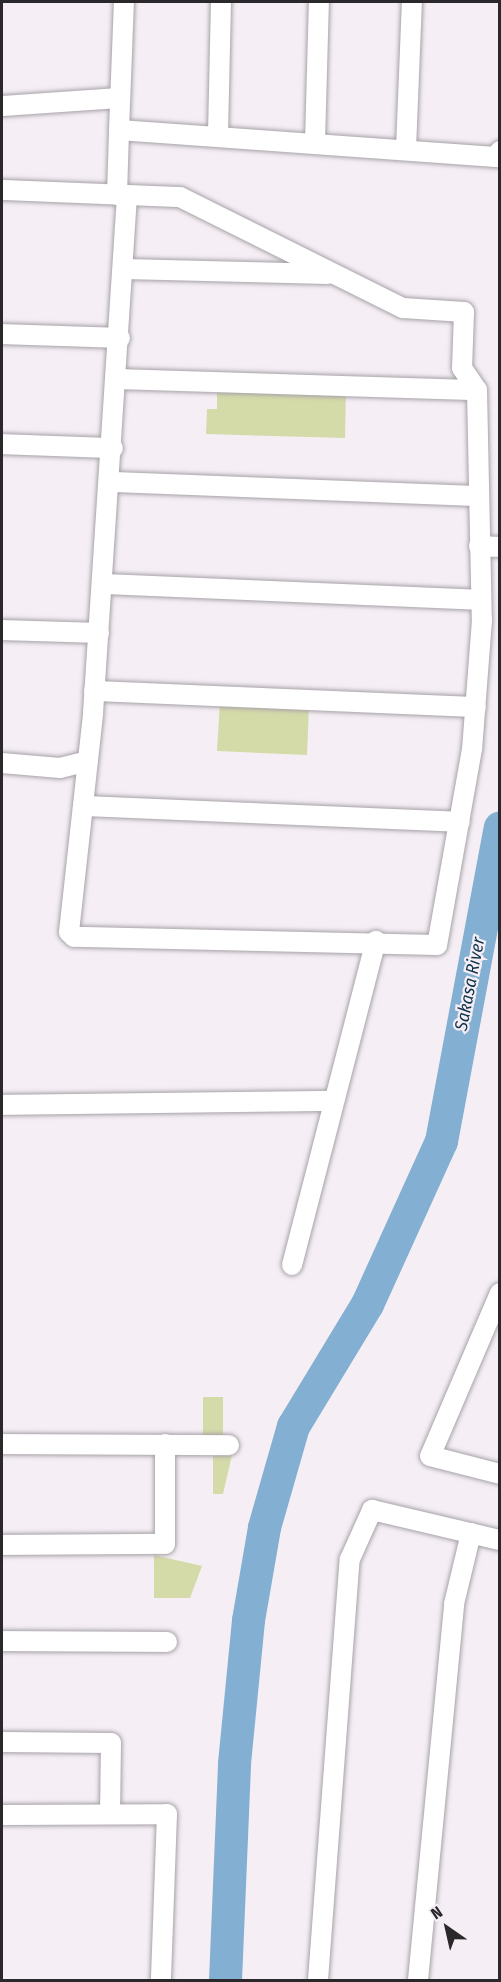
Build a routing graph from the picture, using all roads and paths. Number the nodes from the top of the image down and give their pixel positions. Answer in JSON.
{"nodes":[{"id":1,"x":124,"y":2,"type":"edge"},
{"id":2,"x":221,"y":2,"type":"edge"},
{"id":3,"x":319,"y":2,"type":"edge"},
{"id":4,"x":411,"y":2,"type":"edge"},
{"id":5,"x":120,"y":98,"type":"junction"},
{"id":6,"x":2,"y":106,"type":"edge"},
{"id":7,"x":119,"y":130,"type":"junction"},
{"id":8,"x":218,"y":134,"type":"junction"},
{"id":9,"x":315,"y":141,"type":"junction"},
{"id":10,"x":406,"y":149,"type":"junction"},
{"id":11,"x":500,"y":151,"type":"edge"},
{"id":12,"x":2,"y":190,"type":"edge"},
{"id":13,"x":122,"y":195,"type":"junction"},
{"id":14,"x":124,"y":269,"type":"junction"},
{"id":15,"x":336,"y":274,"type":"junction"},
{"id":16,"x":2,"y":334,"type":"edge"},
{"id":17,"x":120,"y":338,"type":"junction"},
{"id":18,"x":118,"y":379,"type":"junction"},
{"id":19,"x":477,"y":390,"type":"junction"},
{"id":20,"x":2,"y":444,"type":"edge"},
{"id":21,"x":113,"y":448,"type":"junction"},
{"id":22,"x":111,"y":482,"type":"junction"},
{"id":23,"x":479,"y":496,"type":"junction"},
{"id":24,"x":492,"y":547,"type":"edge"},
{"id":25,"x":103,"y":584,"type":"junction"},
{"id":26,"x":480,"y":600,"type":"junction"},
{"id":27,"x":2,"y":630,"type":"edge"},
{"id":28,"x":99,"y":633,"type":"junction"},
{"id":29,"x":94,"y":691,"type":"junction"},
{"id":30,"x":476,"y":707,"type":"junction"},
{"id":31,"x":88,"y":761,"type":"junction"},
{"id":32,"x":2,"y":763,"type":"edge"},
{"id":33,"x":83,"y":806,"type":"junction"},
{"id":34,"x":460,"y":822,"type":"junction"},
{"id":35,"x":376,"y":941,"type":"junction"},
{"id":36,"x":330,"y":1101,"type":"junction"},
{"id":37,"x":2,"y":1105,"type":"edge"},
{"id":38,"x":292,"y":1265,"type":"dead end"},
{"id":39,"x":500,"y":1293,"type":"edge"},
{"id":40,"x":2,"y":1444,"type":"edge"},
{"id":41,"x":165,"y":1444,"type":"junction"},
{"id":42,"x":229,"y":1445,"type":"dead end"},
{"id":43,"x":500,"y":1474,"type":"edge"},
{"id":44,"x":471,"y":1533,"type":"junction"},
{"id":45,"x":500,"y":1540,"type":"edge"},
{"id":46,"x":2,"y":1545,"type":"edge"},
{"id":47,"x":2,"y":1641,"type":"edge"},
{"id":48,"x":167,"y":1642,"type":"dead end"},
{"id":49,"x":2,"y":1742,"type":"edge"},
{"id":50,"x":110,"y":1814,"type":"junction"},
{"id":51,"x":2,"y":1815,"type":"edge"},
{"id":52,"x":161,"y":1980,"type":"edge"},
{"id":53,"x":318,"y":1980,"type":"edge"},
{"id":54,"x":418,"y":1980,"type":"edge"}],
"edges":[{"from":1,"to":5,"type":"street"},
{"from":2,"to":8,"type":"street"},
{"from":3,"to":9,"type":"street"},
{"from":4,"to":10,"type":"street"},
{"from":5,"to":6,"type":"street"},
{"from":5,"to":7,"type":"street"},
{"from":7,"to":8,"type":"street"},
{"from":7,"to":13,"type":"street"},
{"from":8,"to":9,"type":"street"},
{"from":9,"to":10,"type":"street"},
{"from":10,"to":11,"type":"street"},
{"from":12,"to":13,"type":"street"},
{"from":13,"to":14,"type":"street"},
{"from":13,"to":15,"type":"street"},
{"from":14,"to":15,"type":"street"},
{"from":14,"to":17,"type":"street"},
{"from":15,"to":19,"type":"street"},
{"from":16,"to":17,"type":"street"},
{"from":17,"to":18,"type":"street"},
{"from":18,"to":19,"type":"street"},
{"from":18,"to":21,"type":"street"},
{"from":19,"to":23,"type":"street"},
{"from":20,"to":21,"type":"street"},
{"from":21,"to":22,"type":"street"},
{"from":22,"to":23,"type":"street"},
{"from":22,"to":25,"type":"street"},
{"from":23,"to":24,"type":"street"},
{"from":24,"to":26,"type":"street"},
{"from":25,"to":26,"type":"street"},
{"from":25,"to":28,"type":"street"},
{"from":26,"to":30,"type":"street"},
{"from":27,"to":28,"type":"street"},
{"from":28,"to":29,"type":"street"},
{"from":29,"to":30,"type":"street"},
{"from":29,"to":31,"type":"street"},
{"from":30,"to":34,"type":"street"},
{"from":31,"to":32,"type":"street"},
{"from":31,"to":33,"type":"street"},
{"from":33,"to":34,"type":"street"},
{"from":33,"to":35,"type":"street"},
{"from":34,"to":35,"type":"street"},
{"from":35,"to":36,"type":"street"},
{"from":36,"to":37,"type":"street"},
{"from":36,"to":38,"type":"street"},
{"from":39,"to":43,"type":"street"},
{"from":40,"to":41,"type":"street"},
{"from":41,"to":42,"type":"street"},
{"from":41,"to":46,"type":"street"},
{"from":44,"to":45,"type":"street"},
{"from":44,"to":53,"type":"street"},
{"from":44,"to":54,"type":"street"},
{"from":47,"to":48,"type":"street"},
{"from":49,"to":50,"type":"street"},
{"from":50,"to":51,"type":"street"},
{"from":50,"to":52,"type":"street"}]}
